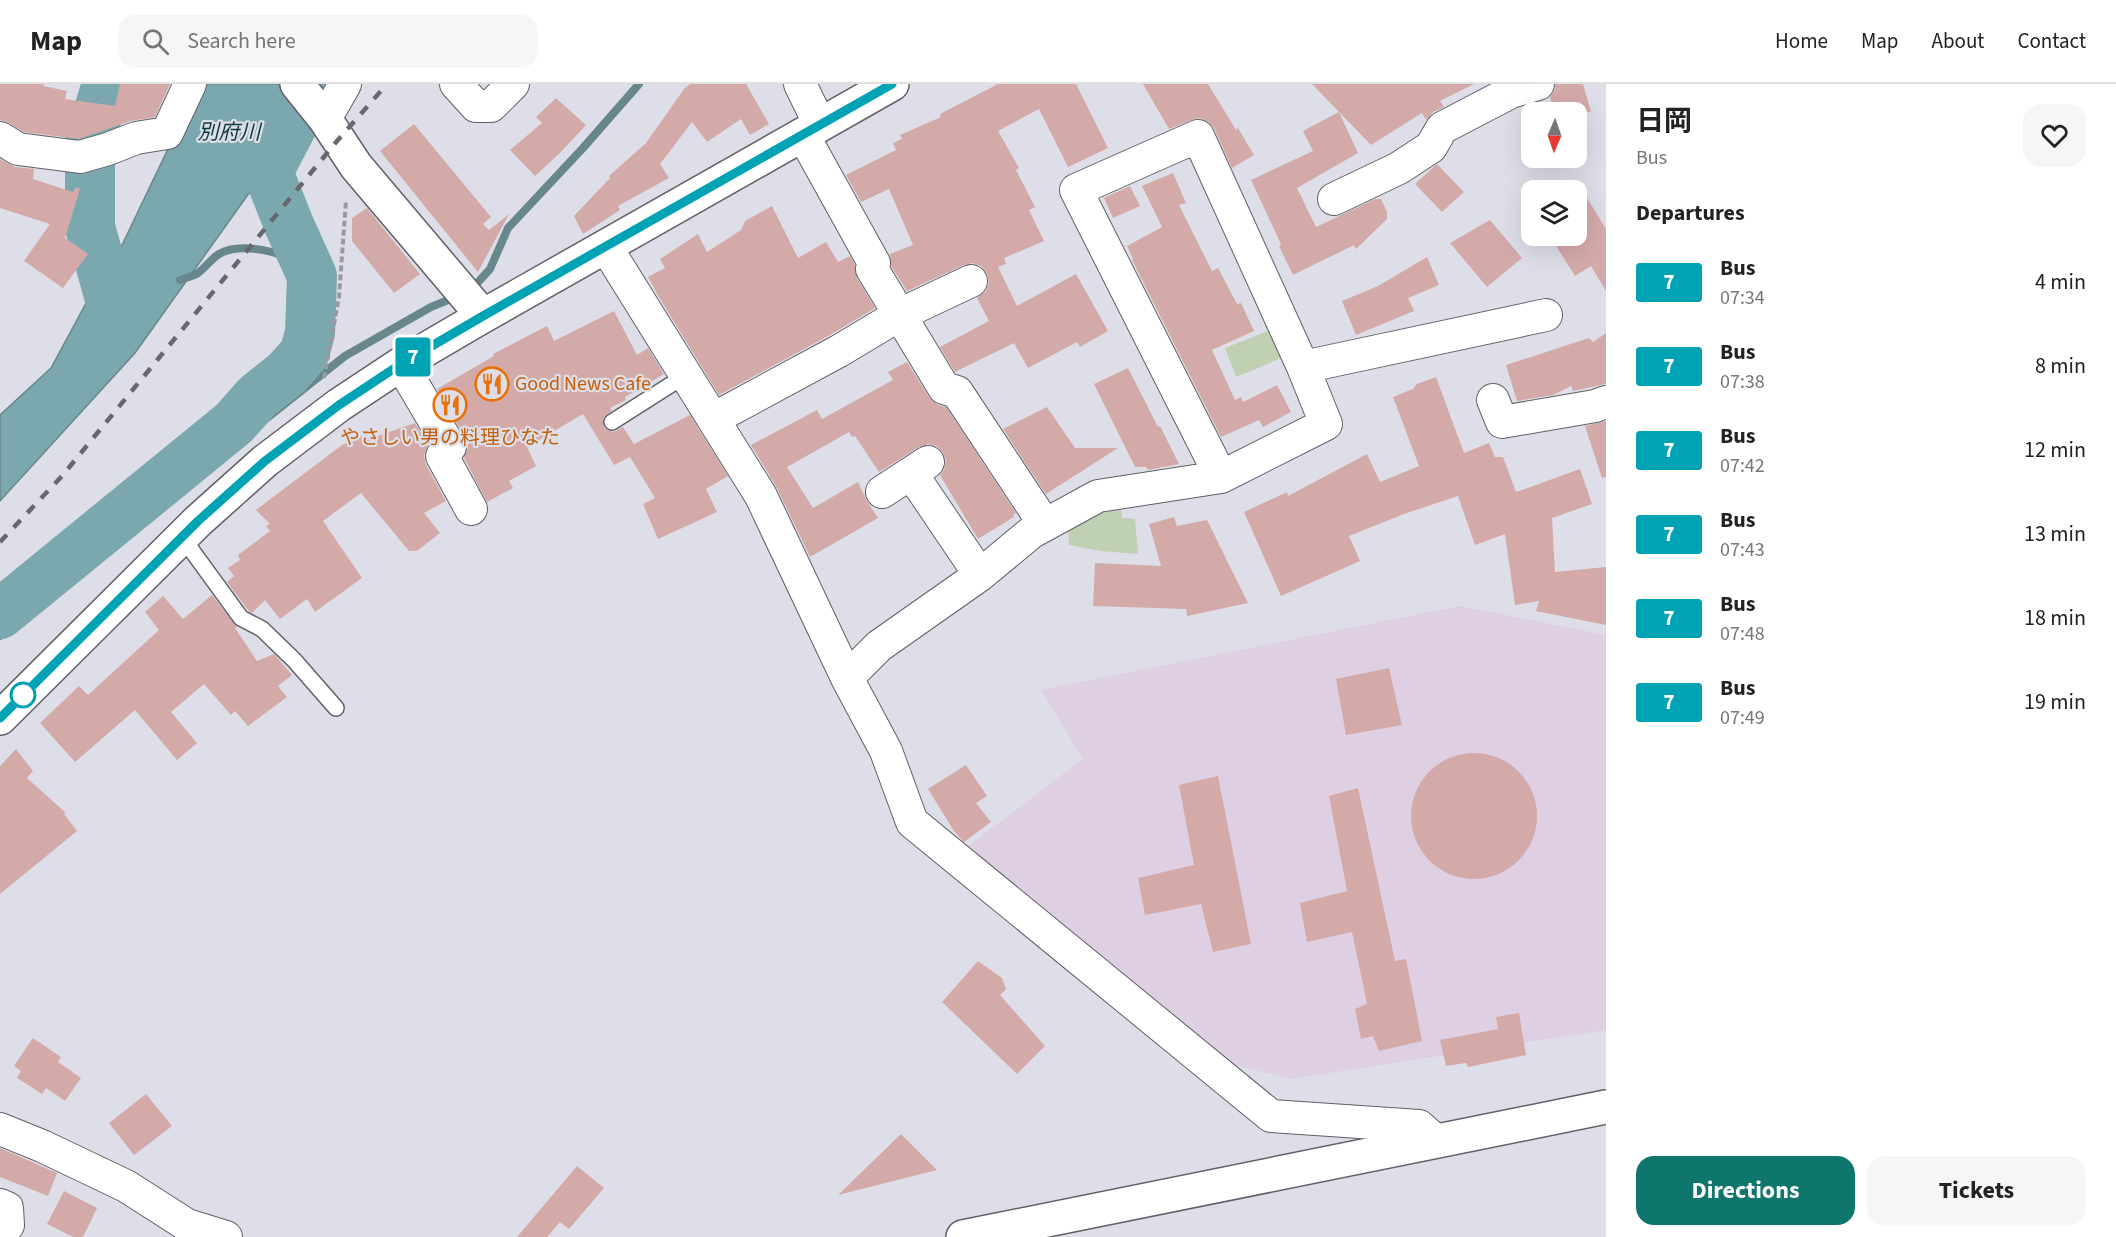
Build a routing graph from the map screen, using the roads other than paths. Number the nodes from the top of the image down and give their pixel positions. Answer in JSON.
{"nodes":[{"id":1,"x":190,"y":84,"type":"edge"},
{"id":2,"x":297,"y":84,"type":"edge"},
{"id":3,"x":345,"y":84,"type":"edge"},
{"id":4,"x":456,"y":84,"type":"edge"},
{"id":5,"x":513,"y":84,"type":"edge"},
{"id":6,"x":800,"y":84,"type":"edge"},
{"id":7,"x":892,"y":84,"type":"edge"},
{"id":8,"x":1538,"y":84,"type":"edge"},
{"id":9,"x":325,"y":119,"type":"junction"},
{"id":10,"x":812,"y":130,"type":"junction"},
{"id":11,"x":0,"y":138,"type":"edge"},
{"id":12,"x":1334,"y":200,"type":"dead end"},
{"id":13,"x":606,"y":248,"type":"junction"},
{"id":14,"x":971,"y":281,"type":"dead end"},
{"id":15,"x":899,"y":315,"type":"junction"},
{"id":16,"x":1546,"y":315,"type":"dead end"},
{"id":17,"x":483,"y":316,"type":"junction"},
{"id":18,"x":401,"y":364,"type":"junction"},
{"id":19,"x":1303,"y":367,"type":"junction"},
{"id":20,"x":686,"y":375,"type":"junction"},
{"id":21,"x":1493,"y":400,"type":"dead end"},
{"id":22,"x":1606,"y":402,"type":"edge"},
{"id":23,"x":713,"y":419,"type":"junction"},
{"id":24,"x":612,"y":422,"type":"dead end"},
{"id":25,"x":1221,"y":477,"type":"junction"},
{"id":26,"x":882,"y":492,"type":"dead end"},
{"id":27,"x":471,"y":509,"type":"dead end"},
{"id":28,"x":1045,"y":525,"type":"junction"},
{"id":29,"x":182,"y":537,"type":"junction"},
{"id":30,"x":980,"y":575,"type":"junction"},
{"id":31,"x":847,"y":678,"type":"junction"},
{"id":32,"x":336,"y":708,"type":"dead end"},
{"id":33,"x":0,"y":718,"type":"edge"},
{"id":34,"x":1606,"y":1107,"type":"edge"},
{"id":35,"x":0,"y":1129,"type":"edge"},
{"id":36,"x":1436,"y":1141,"type":"junction"},
{"id":37,"x":0,"y":1205,"type":"edge"},
{"id":38,"x":0,"y":1235,"type":"edge"},
{"id":39,"x":226,"y":1237,"type":"edge"},
{"id":40,"x":963,"y":1237,"type":"edge"}],
"edges":[{"from":1,"to":11,"type":"street"},
{"from":2,"to":9,"type":"street"},
{"from":3,"to":9,"type":"street"},
{"from":4,"to":5,"type":"street"},
{"from":6,"to":10,"type":"street"},
{"from":7,"to":10,"type":"street"},
{"from":8,"to":12,"type":"street"},
{"from":9,"to":17,"type":"street"},
{"from":10,"to":13,"type":"street"},
{"from":10,"to":15,"type":"street"},
{"from":13,"to":17,"type":"street"},
{"from":13,"to":20,"type":"street"},
{"from":14,"to":15,"type":"street"},
{"from":15,"to":23,"type":"street"},
{"from":15,"to":28,"type":"street"},
{"from":16,"to":19,"type":"street"},
{"from":17,"to":18,"type":"street"},
{"from":18,"to":27,"type":"street"},
{"from":18,"to":29,"type":"street"},
{"from":19,"to":25,"type":"street"},
{"from":19,"to":25,"type":"street"},
{"from":20,"to":23,"type":"street"},
{"from":20,"to":24,"type":"lane"},
{"from":21,"to":22,"type":"street"},
{"from":23,"to":31,"type":"street"},
{"from":25,"to":28,"type":"street"},
{"from":26,"to":30,"type":"street"},
{"from":28,"to":30,"type":"street"},
{"from":29,"to":32,"type":"lane"},
{"from":29,"to":33,"type":"street"},
{"from":30,"to":31,"type":"street"},
{"from":31,"to":36,"type":"street"},
{"from":34,"to":36,"type":"street"},
{"from":35,"to":39,"type":"street"},
{"from":36,"to":40,"type":"street"},
{"from":37,"to":38,"type":"street"}]}
